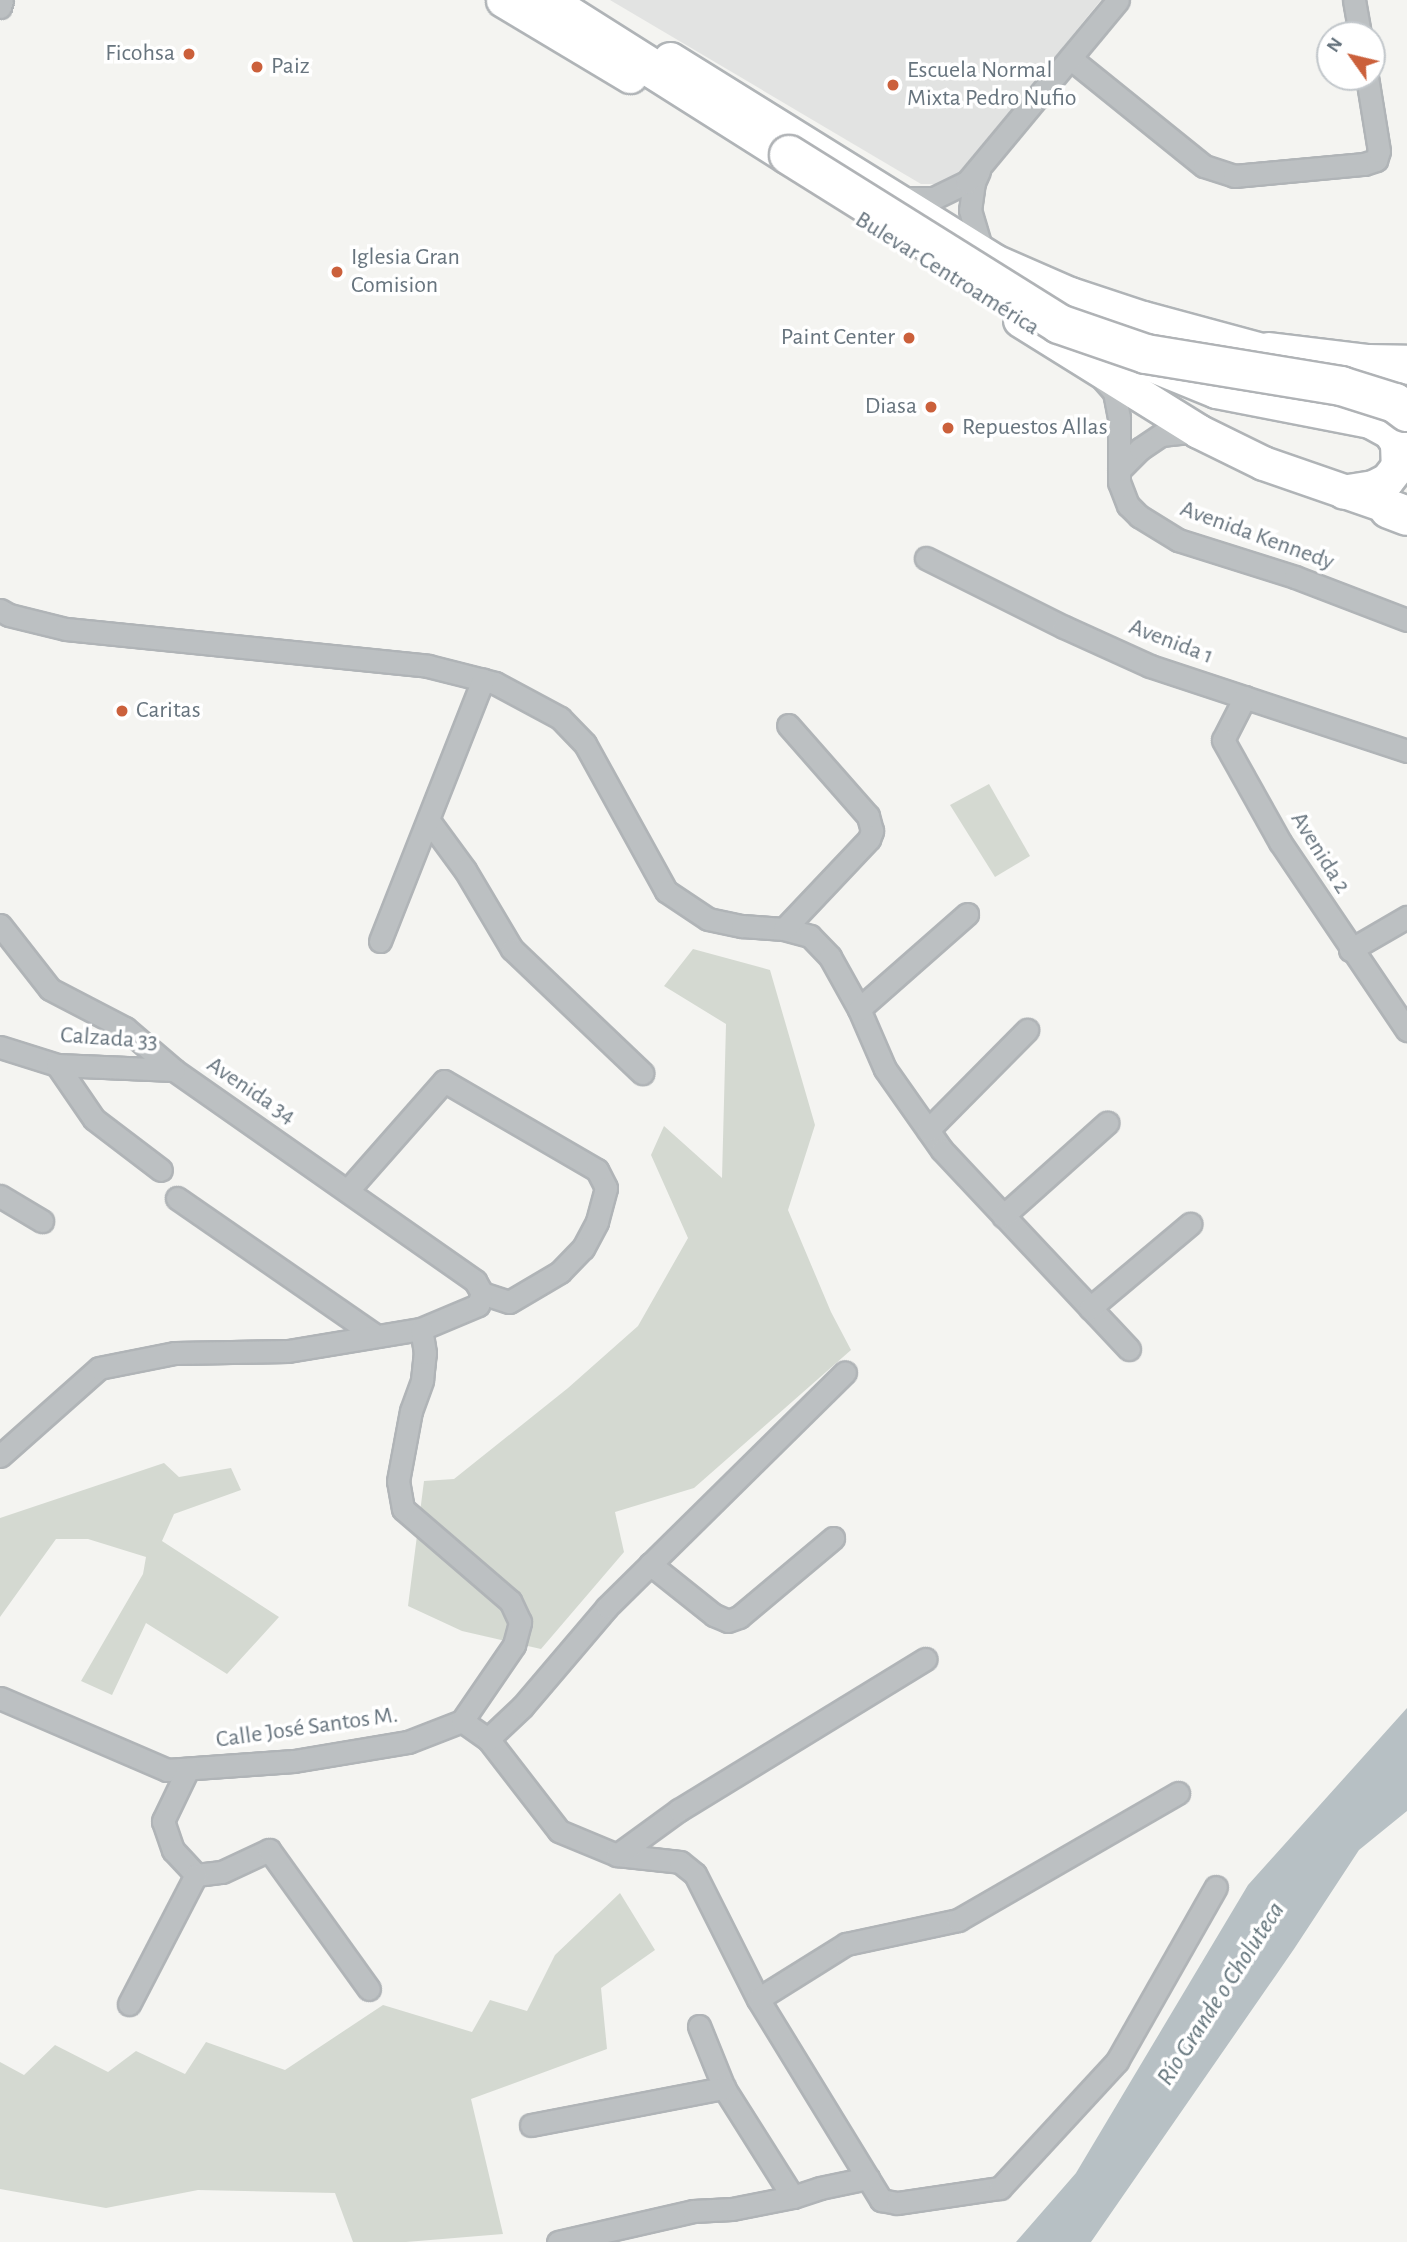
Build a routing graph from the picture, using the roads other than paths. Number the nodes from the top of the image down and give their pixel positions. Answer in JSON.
{"nodes":[{"id":1,"x":2,"y":0,"type":"edge"},
{"id":2,"x":503,"y":0,"type":"edge"},
{"id":3,"x":544,"y":0,"type":"edge"},
{"id":4,"x":571,"y":0,"type":"edge"},
{"id":5,"x":1118,"y":0,"type":"edge"},
{"id":6,"x":1354,"y":0,"type":"edge"},
{"id":7,"x":0,"y":7,"type":"edge"},
{"id":8,"x":1358,"y":21,"type":"edge"},
{"id":9,"x":1070,"y":58,"type":"junction"},
{"id":10,"x":1369,"y":91,"type":"edge"},
{"id":11,"x":980,"y":169,"type":"junction"},
{"id":12,"x":898,"y":198,"type":"junction"},
{"id":13,"x":989,"y":257,"type":"junction"},
{"id":14,"x":1269,"y":352,"type":"junction"},
{"id":15,"x":1090,"y":364,"type":"junction"},
{"id":16,"x":1407,"y":365,"type":"edge"},
{"id":17,"x":1407,"y":393,"type":"edge"},
{"id":18,"x":1407,"y":412,"type":"edge"},
{"id":19,"x":1198,"y":431,"type":"junction"},
{"id":20,"x":1119,"y":470,"type":"junction"},
{"id":21,"x":1343,"y":492,"type":"junction"},
{"id":22,"x":1401,"y":513,"type":"edge"},
{"id":23,"x":926,"y":558,"type":"dead end"},
{"id":24,"x":0,"y":610,"type":"edge"},
{"id":25,"x":1407,"y":620,"type":"edge"},
{"id":26,"x":483,"y":680,"type":"junction"},
{"id":27,"x":1245,"y":697,"type":"junction"},
{"id":28,"x":788,"y":725,"type":"dead end"},
{"id":29,"x":1407,"y":751,"type":"edge"},
{"id":30,"x":429,"y":821,"type":"junction"},
{"id":31,"x":967,"y":914,"type":"dead end"},
{"id":32,"x":1407,"y":917,"type":"edge"},
{"id":33,"x":0,"y":925,"type":"edge"},
{"id":34,"x":784,"y":929,"type":"junction"},
{"id":35,"x":380,"y":941,"type":"dead end"},
{"id":36,"x":1350,"y":950,"type":"junction"},
{"id":37,"x":859,"y":1009,"type":"junction"},
{"id":38,"x":1027,"y":1030,"type":"dead end"},
{"id":39,"x":1407,"y":1030,"type":"edge"},
{"id":40,"x":0,"y":1047,"type":"edge"},
{"id":41,"x":57,"y":1065,"type":"junction"},
{"id":42,"x":174,"y":1070,"type":"junction"},
{"id":43,"x":642,"y":1073,"type":"dead end"},
{"id":44,"x":1107,"y":1123,"type":"dead end"},
{"id":45,"x":928,"y":1130,"type":"junction"},
{"id":46,"x":161,"y":1170,"type":"dead end"},
{"id":47,"x":348,"y":1190,"type":"junction"},
{"id":48,"x":0,"y":1196,"type":"edge"},
{"id":49,"x":177,"y":1198,"type":"dead end"},
{"id":50,"x":1003,"y":1216,"type":"junction"},
{"id":51,"x":42,"y":1221,"type":"dead end"},
{"id":52,"x":1191,"y":1224,"type":"dead end"},
{"id":53,"x":482,"y":1293,"type":"junction"},
{"id":54,"x":1090,"y":1308,"type":"junction"},
{"id":55,"x":421,"y":1329,"type":"junction"},
{"id":56,"x":375,"y":1335,"type":"junction"},
{"id":57,"x":1129,"y":1349,"type":"dead end"},
{"id":58,"x":845,"y":1372,"type":"dead end"},
{"id":59,"x":0,"y":1456,"type":"edge"},
{"id":60,"x":833,"y":1538,"type":"dead end"},
{"id":61,"x":650,"y":1564,"type":"junction"},
{"id":62,"x":925,"y":1659,"type":"dead end"},
{"id":63,"x":0,"y":1698,"type":"edge"},
{"id":64,"x":463,"y":1721,"type":"junction"},
{"id":65,"x":488,"y":1739,"type":"junction"},
{"id":66,"x":188,"y":1769,"type":"junction"},
{"id":67,"x":1178,"y":1793,"type":"dead end"},
{"id":68,"x":617,"y":1855,"type":"junction"},
{"id":69,"x":196,"y":1875,"type":"junction"},
{"id":70,"x":1216,"y":1887,"type":"dead end"},
{"id":71,"x":369,"y":1989,"type":"dead end"},
{"id":72,"x":758,"y":2000,"type":"junction"},
{"id":73,"x":129,"y":2004,"type":"dead end"},
{"id":74,"x":699,"y":2026,"type":"dead end"},
{"id":75,"x":724,"y":2088,"type":"junction"},
{"id":76,"x":531,"y":2125,"type":"dead end"},
{"id":77,"x":868,"y":2178,"type":"junction"},
{"id":78,"x":793,"y":2197,"type":"junction"},
{"id":79,"x":558,"y":2242,"type":"edge"}],
"edges":[{"from":1,"to":7,"type":"street"},
{"from":2,"to":15,"type":"main road","name":"Bulevar Centroamérica"},
{"from":3,"to":18,"type":"highway","bridge":true},
{"from":4,"to":12,"type":"main road","name":"Bulevar Centroamérica"},
{"from":5,"to":9,"type":"street"},
{"from":6,"to":8,"type":"street"},
{"from":9,"to":10,"type":"street"},
{"from":9,"to":11,"type":"street"},
{"from":11,"to":12,"type":"street"},
{"from":11,"to":13,"type":"street"},
{"from":12,"to":13,"type":"main road","name":"Bulevar Centroamérica"},
{"from":13,"to":14,"type":"main road","name":"Bulevar Centroamérica"},
{"from":13,"to":21,"type":"main road"},
{"from":14,"to":16,"type":"highway"},
{"from":14,"to":17,"type":"main road","name":"Bulevar Centroamérica"},
{"from":15,"to":19,"type":"main road","name":"Bulevar Centroamérica"},
{"from":15,"to":20,"type":"street","name":"Avenida Kennedy"},
{"from":19,"to":20,"type":"street"},
{"from":19,"to":21,"type":"main road","name":"Bulevar Centroamérica"},
{"from":20,"to":25,"type":"street","name":"Avenida Kennedy"},
{"from":21,"to":22,"type":"main road","name":"Bulevar Centroamérica"},
{"from":23,"to":27,"type":"street","name":"Avenida 1"},
{"from":24,"to":26,"type":"street"},
{"from":26,"to":30,"type":"street"},
{"from":26,"to":34,"type":"street"},
{"from":27,"to":29,"type":"street","name":"Avenida 1"},
{"from":27,"to":36,"type":"street","name":"Avenida 2"},
{"from":28,"to":34,"type":"street"},
{"from":30,"to":35,"type":"street"},
{"from":30,"to":43,"type":"street"},
{"from":31,"to":37,"type":"street"},
{"from":32,"to":36,"type":"street"},
{"from":33,"to":42,"type":"street","name":"Avenida 34"},
{"from":34,"to":37,"type":"street"},
{"from":36,"to":39,"type":"street","name":"Avenida 2"},
{"from":37,"to":45,"type":"street"},
{"from":38,"to":45,"type":"street"},
{"from":40,"to":41,"type":"street","name":"Calzada 33"},
{"from":41,"to":42,"type":"street","name":"Calzada 33"},
{"from":41,"to":46,"type":"street"},
{"from":42,"to":47,"type":"street","name":"Avenida 34"},
{"from":44,"to":50,"type":"street"},
{"from":45,"to":50,"type":"street"},
{"from":47,"to":53,"type":"street","name":"Avenida 34"},
{"from":47,"to":53,"type":"street"},
{"from":48,"to":51,"type":"street"},
{"from":49,"to":56,"type":"street"},
{"from":50,"to":54,"type":"street"},
{"from":52,"to":54,"type":"street"},
{"from":53,"to":55,"type":"street"},
{"from":54,"to":57,"type":"street"},
{"from":55,"to":56,"type":"street"},
{"from":55,"to":64,"type":"street"},
{"from":56,"to":59,"type":"street"},
{"from":58,"to":61,"type":"street"},
{"from":60,"to":61,"type":"street"},
{"from":61,"to":65,"type":"street"},
{"from":62,"to":68,"type":"street"},
{"from":63,"to":66,"type":"street","name":"Calle José Santos M."},
{"from":64,"to":65,"type":"street"},
{"from":64,"to":66,"type":"street","name":"Calle José Santos M."},
{"from":65,"to":68,"type":"street"},
{"from":66,"to":69,"type":"street"},
{"from":67,"to":72,"type":"street"},
{"from":68,"to":72,"type":"street"},
{"from":69,"to":71,"type":"street"},
{"from":69,"to":73,"type":"street"},
{"from":70,"to":77,"type":"street"},
{"from":72,"to":77,"type":"street"},
{"from":74,"to":75,"type":"street"},
{"from":75,"to":76,"type":"street"},
{"from":75,"to":78,"type":"street"},
{"from":77,"to":78,"type":"street"},
{"from":78,"to":79,"type":"street"}]}
